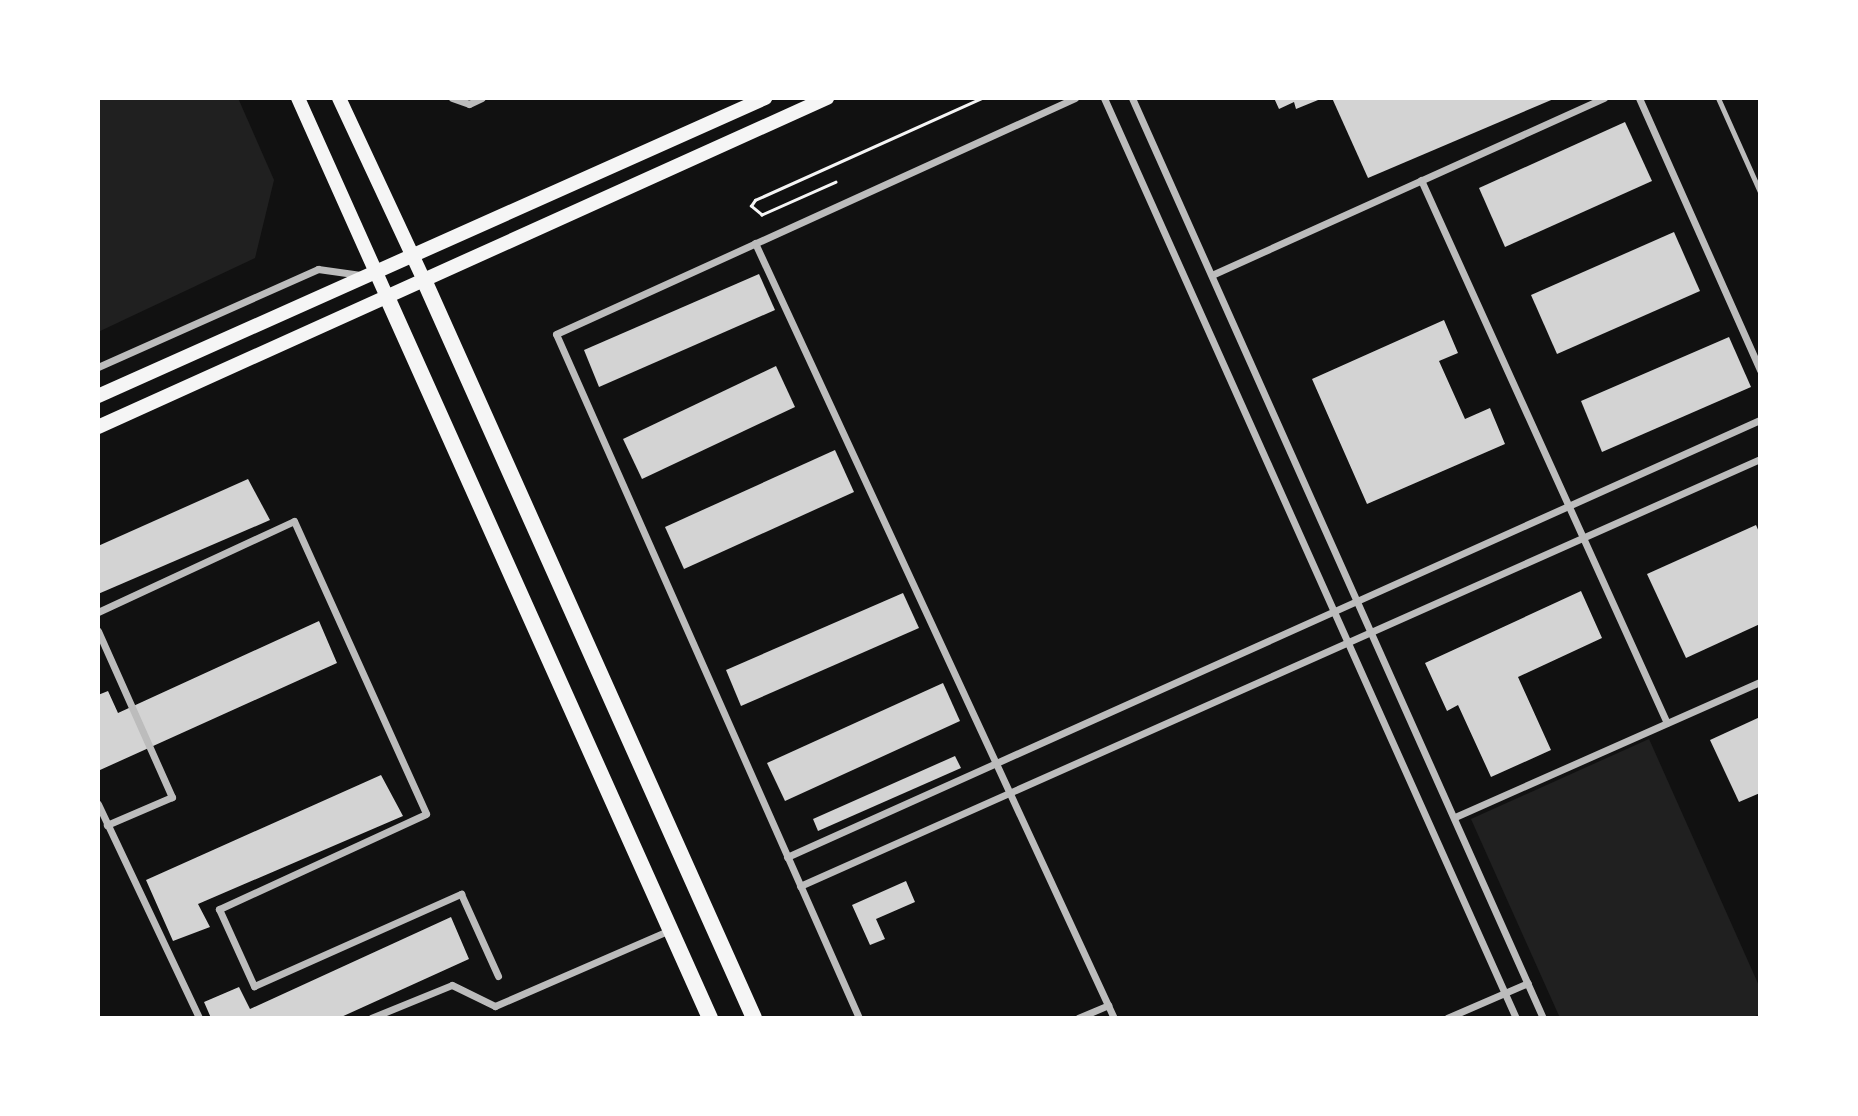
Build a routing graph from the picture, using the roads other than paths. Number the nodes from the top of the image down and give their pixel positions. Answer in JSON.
{"nodes":[{"id":1,"x":298,"y":98,"type":"edge"},
{"id":2,"x":339,"y":98,"type":"edge"},
{"id":3,"x":452,"y":98,"type":"edge"},
{"id":4,"x":482,"y":98,"type":"edge"},
{"id":5,"x":765,"y":98,"type":"edge"},
{"id":6,"x":827,"y":98,"type":"edge"},
{"id":7,"x":1075,"y":98,"type":"edge"},
{"id":8,"x":1104,"y":98,"type":"edge"},
{"id":9,"x":1132,"y":98,"type":"edge"},
{"id":10,"x":1604,"y":98,"type":"edge"},
{"id":11,"x":1639,"y":98,"type":"edge"},
{"id":12,"x":1718,"y":98,"type":"edge"},
{"id":13,"x":1422,"y":180,"type":"junction"},
{"id":14,"x":1760,"y":192,"type":"edge"},
{"id":15,"x":755,"y":243,"type":"junction"},
{"id":16,"x":414,"y":256,"type":"junction"},
{"id":17,"x":372,"y":273,"type":"junction"},
{"id":18,"x":1214,"y":274,"type":"junction"},
{"id":19,"x":424,"y":280,"type":"junction"},
{"id":20,"x":387,"y":297,"type":"junction"},
{"id":21,"x":98,"y":368,"type":"edge"},
{"id":22,"x":1760,"y":370,"type":"edge"},
{"id":23,"x":98,"y":396,"type":"edge"},
{"id":24,"x":1760,"y":420,"type":"edge"},
{"id":25,"x":98,"y":427,"type":"edge"},
{"id":26,"x":1760,"y":459,"type":"edge"},
{"id":27,"x":1569,"y":507,"type":"junction"},
{"id":28,"x":1584,"y":539,"type":"junction"},
{"id":29,"x":1360,"y":601,"type":"junction"},
{"id":30,"x":98,"y":612,"type":"edge"},
{"id":31,"x":1335,"y":612,"type":"junction"},
{"id":32,"x":98,"y":631,"type":"edge"},
{"id":33,"x":1374,"y":631,"type":"junction"},
{"id":34,"x":1349,"y":642,"type":"junction"},
{"id":35,"x":1760,"y":682,"type":"edge"},
{"id":36,"x":1667,"y":723,"type":"junction"},
{"id":37,"x":997,"y":764,"type":"junction"},
{"id":38,"x":1012,"y":792,"type":"junction"},
{"id":39,"x":98,"y":804,"type":"edge"},
{"id":40,"x":1455,"y":817,"type":"junction"},
{"id":41,"x":107,"y":825,"type":"junction"},
{"id":42,"x":788,"y":857,"type":"junction"},
{"id":43,"x":800,"y":886,"type":"junction"},
{"id":44,"x":670,"y":930,"type":"junction"},
{"id":45,"x":498,"y":976,"type":"dead end"},
{"id":46,"x":1528,"y":983,"type":"junction"},
{"id":47,"x":1504,"y":993,"type":"junction"},
{"id":48,"x":1108,"y":1005,"type":"junction"},
{"id":49,"x":199,"y":1018,"type":"edge"},
{"id":50,"x":371,"y":1018,"type":"edge"},
{"id":51,"x":710,"y":1018,"type":"edge"},
{"id":52,"x":754,"y":1018,"type":"edge"},
{"id":53,"x":859,"y":1018,"type":"edge"},
{"id":54,"x":1078,"y":1018,"type":"edge"},
{"id":55,"x":1114,"y":1018,"type":"edge"},
{"id":56,"x":1447,"y":1018,"type":"edge"},
{"id":57,"x":1516,"y":1018,"type":"edge"},
{"id":58,"x":1543,"y":1018,"type":"edge"}],
"edges":[{"from":1,"to":17,"type":"main road"},
{"from":2,"to":16,"type":"main road"},
{"from":3,"to":4,"type":"street"},
{"from":5,"to":16,"type":"main road"},
{"from":6,"to":19,"type":"main road"},
{"from":7,"to":15,"type":"street"},
{"from":8,"to":31,"type":"street"},
{"from":9,"to":18,"type":"street"},
{"from":10,"to":13,"type":"street"},
{"from":11,"to":22,"type":"street"},
{"from":12,"to":14,"type":"lane"},
{"from":13,"to":18,"type":"street"},
{"from":13,"to":27,"type":"street"},
{"from":15,"to":37,"type":"street"},
{"from":15,"to":42,"type":"street"},
{"from":16,"to":17,"type":"main road"},
{"from":16,"to":19,"type":"main road"},
{"from":17,"to":20,"type":"main road"},
{"from":17,"to":21,"type":"street"},
{"from":17,"to":23,"type":"main road"},
{"from":18,"to":29,"type":"street"},
{"from":19,"to":20,"type":"main road"},
{"from":19,"to":52,"type":"main road"},
{"from":20,"to":25,"type":"main road"},
{"from":20,"to":44,"type":"main road"},
{"from":24,"to":27,"type":"street"},
{"from":26,"to":28,"type":"street"},
{"from":27,"to":28,"type":"street"},
{"from":27,"to":29,"type":"street"},
{"from":28,"to":33,"type":"street"},
{"from":28,"to":36,"type":"street"},
{"from":29,"to":31,"type":"street"},
{"from":29,"to":33,"type":"street"},
{"from":30,"to":45,"type":"street"},
{"from":31,"to":34,"type":"street"},
{"from":31,"to":37,"type":"street"},
{"from":32,"to":41,"type":"street"},
{"from":33,"to":34,"type":"street"},
{"from":33,"to":40,"type":"street"},
{"from":34,"to":38,"type":"street"},
{"from":34,"to":47,"type":"street"},
{"from":35,"to":36,"type":"street"},
{"from":36,"to":40,"type":"street"},
{"from":37,"to":38,"type":"street"},
{"from":37,"to":42,"type":"street"},
{"from":38,"to":43,"type":"street"},
{"from":38,"to":48,"type":"street"},
{"from":39,"to":41,"type":"street"},
{"from":40,"to":46,"type":"street"},
{"from":41,"to":49,"type":"street"},
{"from":42,"to":43,"type":"street"},
{"from":43,"to":53,"type":"street"},
{"from":44,"to":50,"type":"street"},
{"from":44,"to":51,"type":"main road"},
{"from":46,"to":47,"type":"street"},
{"from":46,"to":58,"type":"street"},
{"from":47,"to":56,"type":"street"},
{"from":47,"to":57,"type":"street"},
{"from":48,"to":54,"type":"street"},
{"from":48,"to":55,"type":"street"}]}
